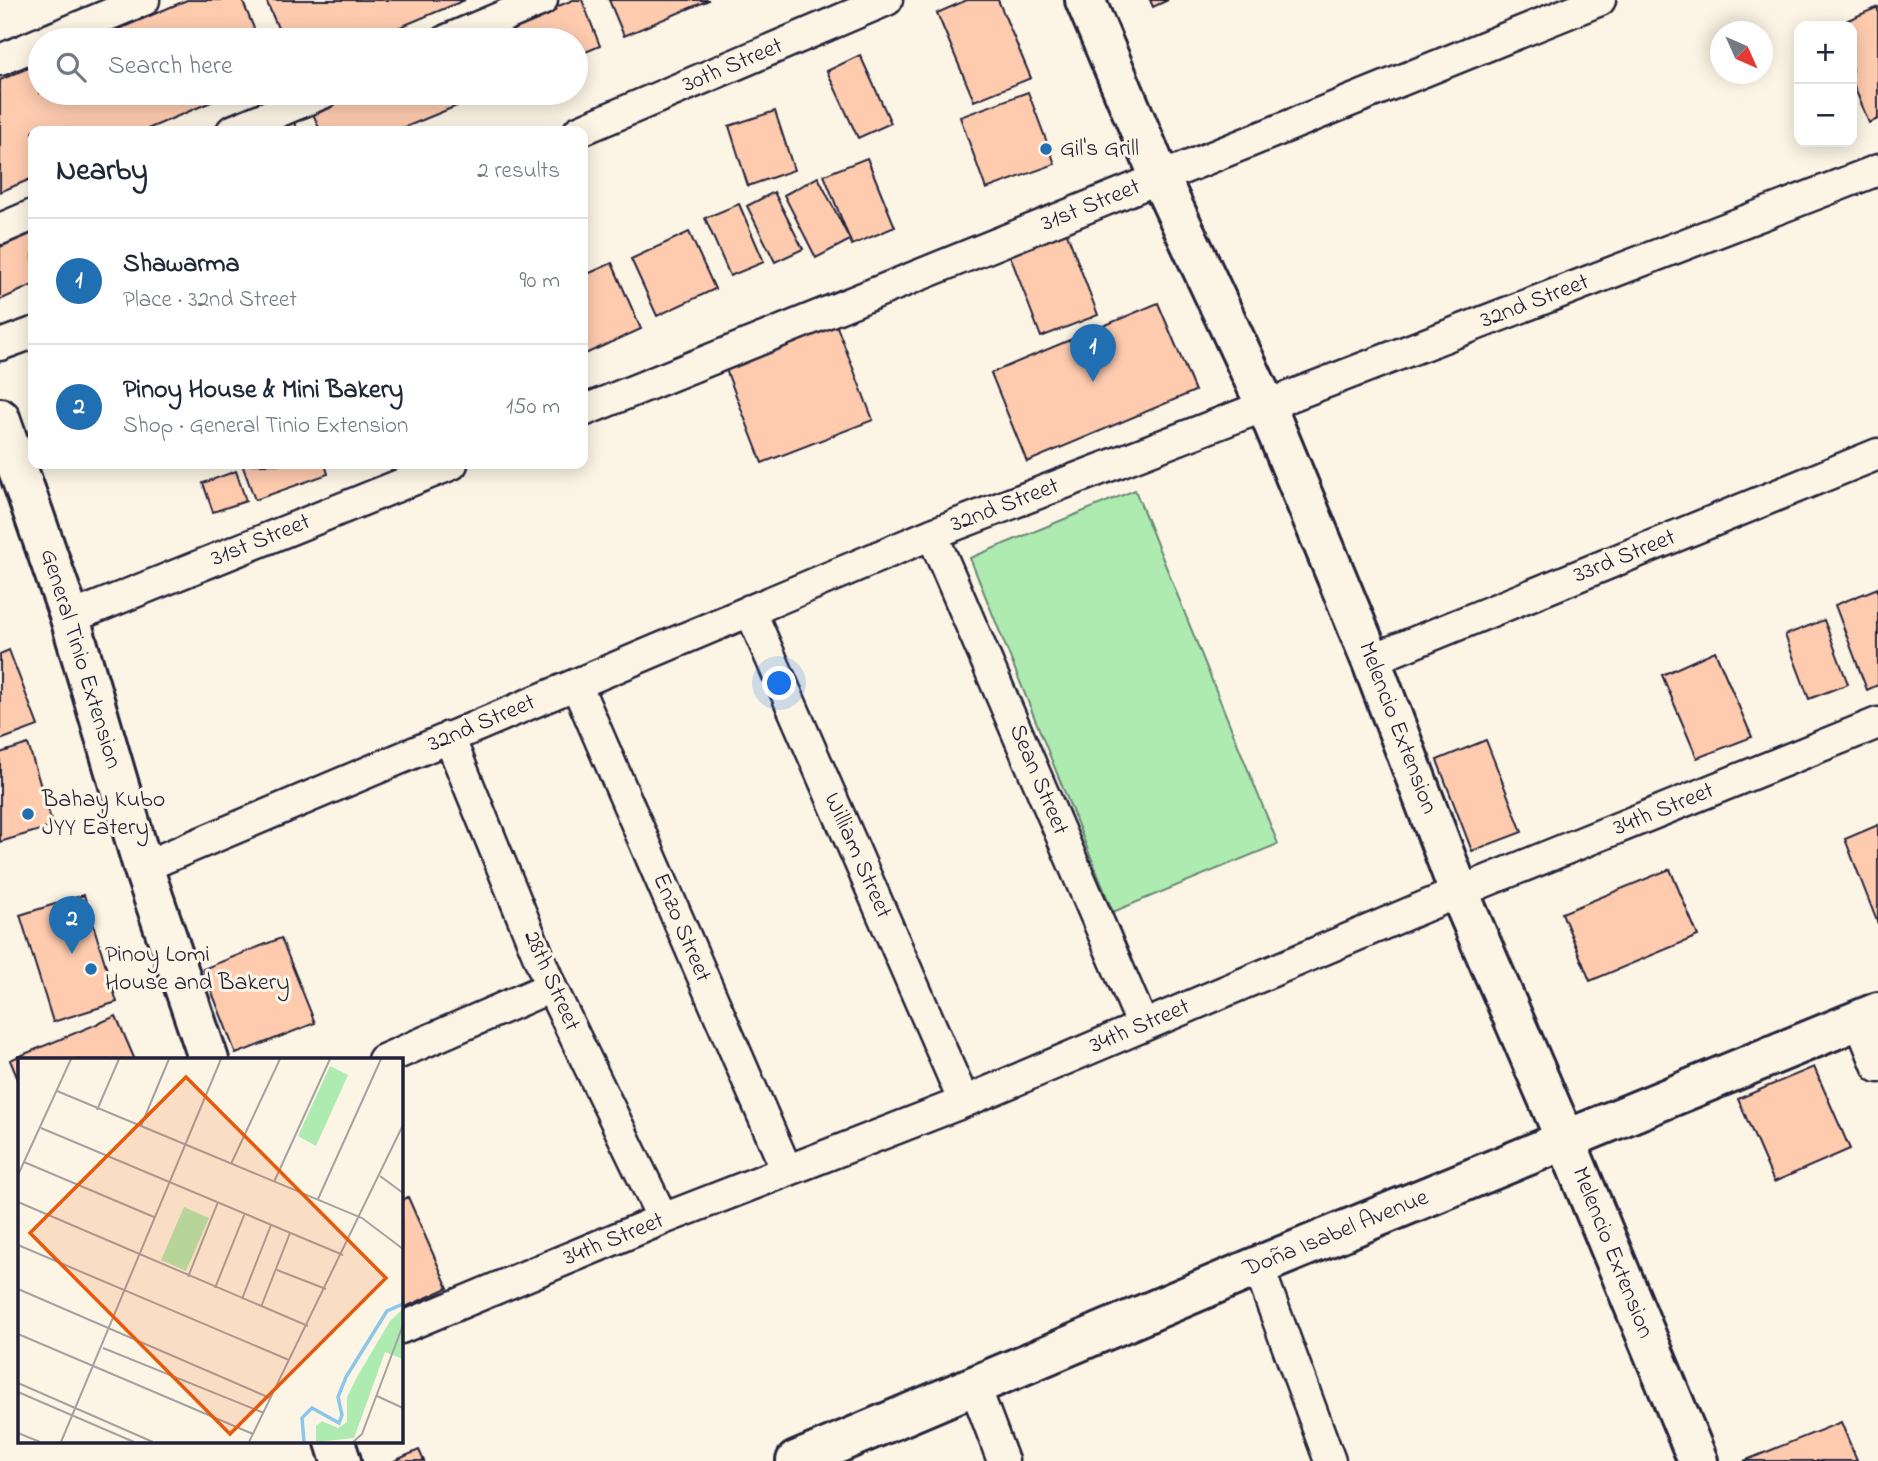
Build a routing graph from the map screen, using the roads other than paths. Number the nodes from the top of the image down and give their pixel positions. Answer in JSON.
{"nodes":[{"id":1,"x":144,"y":0,"type":"edge"},
{"id":2,"x":542,"y":0,"type":"edge"},
{"id":3,"x":887,"y":0,"type":"edge"},
{"id":4,"x":1086,"y":0,"type":"edge"},
{"id":5,"x":1600,"y":0,"type":"edge"},
{"id":6,"x":77,"y":28,"type":"edge"},
{"id":7,"x":476,"y":28,"type":"edge"},
{"id":8,"x":28,"y":49,"type":"edge"},
{"id":9,"x":0,"y":60,"type":"edge"},
{"id":10,"x":294,"y":105,"type":"edge"},
{"id":11,"x":244,"y":126,"type":"edge"},
{"id":12,"x":588,"y":127,"type":"edge"},
{"id":13,"x":1878,"y":170,"type":"edge"},
{"id":14,"x":1160,"y":178,"type":"junction"},
{"id":15,"x":28,"y":217,"type":"edge"},
{"id":16,"x":0,"y":229,"type":"edge"},
{"id":17,"x":28,"y":335,"type":"edge"},
{"id":18,"x":0,"y":345,"type":"edge"},
{"id":19,"x":1266,"y":406,"type":"junction"},
{"id":20,"x":588,"y":409,"type":"edge"},
{"id":21,"x":0,"y":418,"type":"edge"},
{"id":22,"x":1878,"y":454,"type":"edge"},
{"id":23,"x":441,"y":469,"type":"edge"},
{"id":24,"x":932,"y":534,"type":"junction"},
{"id":25,"x":750,"y":610,"type":"junction"},
{"id":26,"x":70,"y":618,"type":"junction"},
{"id":27,"x":1371,"y":660,"type":"junction"},
{"id":28,"x":576,"y":684,"type":"junction"},
{"id":29,"x":1878,"y":723,"type":"edge"},
{"id":30,"x":449,"y":737,"type":"junction"},
{"id":31,"x":143,"y":867,"type":"junction"},
{"id":32,"x":1459,"y":892,"type":"junction"},
{"id":33,"x":551,"y":987,"type":"junction"},
{"id":34,"x":1868,"y":1016,"type":"edge"},
{"id":35,"x":1143,"y":1026,"type":"junction"},
{"id":36,"x":208,"y":1058,"type":"edge"},
{"id":37,"x":388,"y":1058,"type":"edge"},
{"id":38,"x":1878,"y":1067,"type":"edge"},
{"id":39,"x":964,"y":1102,"type":"junction"},
{"id":40,"x":1566,"y":1140,"type":"junction"},
{"id":41,"x":787,"y":1171,"type":"junction"},
{"id":42,"x":663,"y":1219,"type":"junction"},
{"id":43,"x":1258,"y":1266,"type":"junction"},
{"id":44,"x":402,"y":1328,"type":"edge"},
{"id":45,"x":974,"y":1384,"type":"junction"},
{"id":46,"x":336,"y":1444,"type":"edge"},
{"id":47,"x":341,"y":1461,"type":"edge"},
{"id":48,"x":796,"y":1461,"type":"edge"},
{"id":49,"x":1003,"y":1461,"type":"edge"},
{"id":50,"x":1330,"y":1461,"type":"edge"},
{"id":51,"x":1698,"y":1461,"type":"edge"}],
"edges":[{"from":1,"to":6,"type":"street"},
{"from":2,"to":7,"type":"street"},
{"from":3,"to":12,"type":"street","name":"30th Street"},
{"from":4,"to":14,"type":"street","name":"Melencio Extension"},
{"from":5,"to":14,"type":"street","name":"31st Street"},
{"from":8,"to":9,"type":"street"},
{"from":10,"to":11,"type":"street"},
{"from":13,"to":19,"type":"street","name":"32nd Street"},
{"from":14,"to":19,"type":"street","name":"Melencio Extension"},
{"from":14,"to":20,"type":"street","name":"31st Street"},
{"from":15,"to":16,"type":"street"},
{"from":17,"to":18,"type":"street"},
{"from":19,"to":24,"type":"street","name":"32nd Street"},
{"from":19,"to":27,"type":"street","name":"Melencio Extension"},
{"from":21,"to":26,"type":"street","name":"General Tinio Extension"},
{"from":22,"to":27,"type":"street","name":"33rd Street"},
{"from":23,"to":26,"type":"street","name":"31st Street"},
{"from":24,"to":25,"type":"street","name":"32nd Street"},
{"from":24,"to":35,"type":"street","name":"Sean Street"},
{"from":25,"to":28,"type":"street","name":"32nd Street"},
{"from":25,"to":39,"type":"street","name":"William Street"},
{"from":26,"to":31,"type":"street","name":"General Tinio Extension"},
{"from":27,"to":32,"type":"street","name":"Melencio Extension"},
{"from":28,"to":30,"type":"street","name":"32nd Street"},
{"from":28,"to":41,"type":"street","name":"Enzo Street"},
{"from":29,"to":32,"type":"street","name":"34th Street"},
{"from":30,"to":31,"type":"street","name":"32nd Street"},
{"from":30,"to":33,"type":"street","name":"28th Street"},
{"from":31,"to":36,"type":"street","name":"General Tinio Extension"},
{"from":32,"to":35,"type":"street","name":"34th Street"},
{"from":32,"to":40,"type":"street","name":"Melencio Extension"},
{"from":33,"to":37,"type":"street"},
{"from":33,"to":42,"type":"street","name":"28th Street"},
{"from":34,"to":38,"type":"street"},
{"from":34,"to":40,"type":"street","name":"Doña Isabel Avenue"},
{"from":35,"to":39,"type":"street","name":"34th Street"},
{"from":39,"to":41,"type":"street","name":"34th Street"},
{"from":40,"to":43,"type":"street","name":"Doña Isabel Avenue"},
{"from":40,"to":51,"type":"street","name":"Melencio Extension"},
{"from":41,"to":42,"type":"street","name":"34th Street"},
{"from":42,"to":44,"type":"street","name":"34th Street"},
{"from":43,"to":45,"type":"street","name":"Doña Isabel Avenue"},
{"from":43,"to":50,"type":"street"},
{"from":45,"to":48,"type":"street","name":"Doña Isabel Avenue"},
{"from":45,"to":49,"type":"street"},
{"from":46,"to":47,"type":"street"}]}
